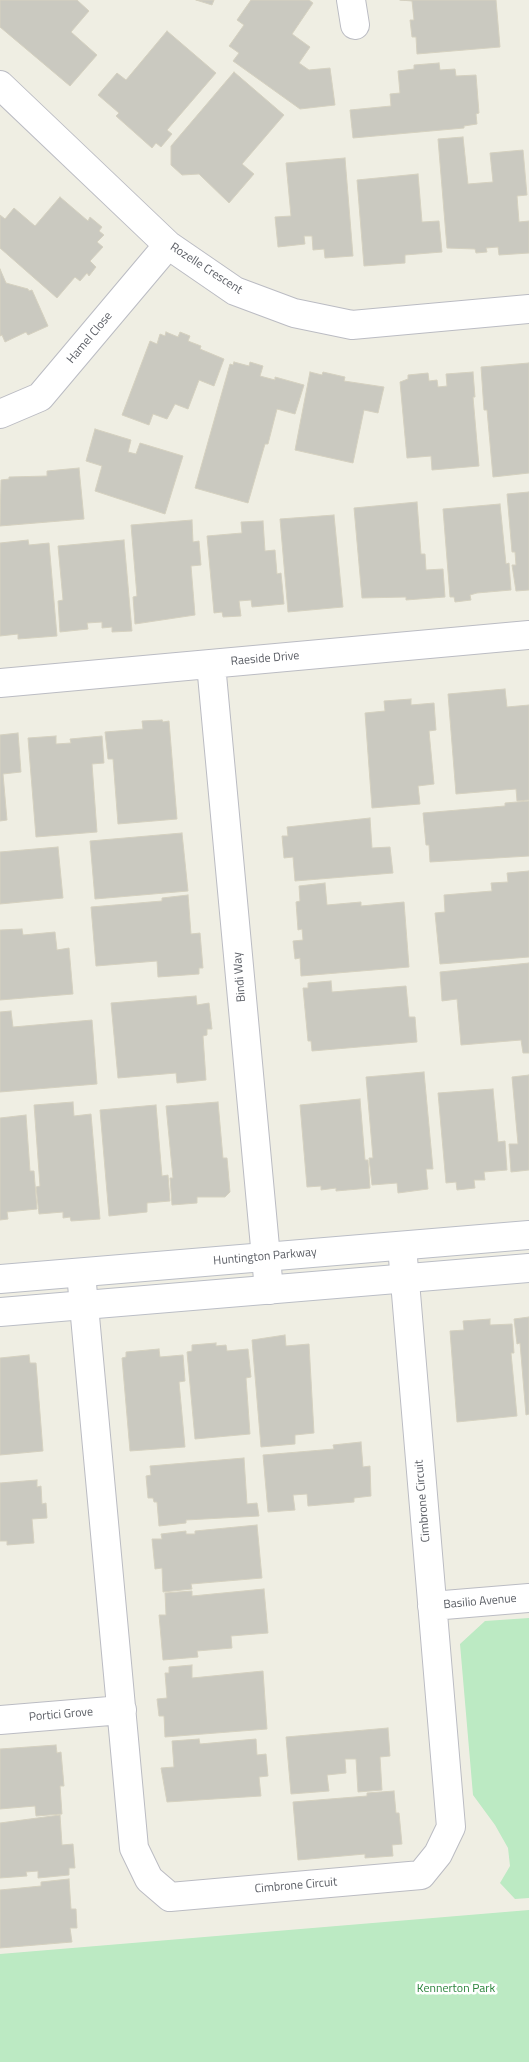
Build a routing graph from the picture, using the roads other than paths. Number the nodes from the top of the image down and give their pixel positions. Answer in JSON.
{"nodes":[{"id":1,"x":0,"y":85,"type":"edge"},
{"id":2,"x":168,"y":245,"type":"junction"},
{"id":3,"x":529,"y":309,"type":"edge"},
{"id":4,"x":0,"y":414,"type":"edge"},
{"id":5,"x":529,"y":634,"type":"edge"},
{"id":6,"x":212,"y":664,"type":"junction"},
{"id":7,"x":0,"y":683,"type":"edge"},
{"id":8,"x":529,"y":1235,"type":"edge"},
{"id":9,"x":402,"y":1246,"type":"junction"},
{"id":10,"x":265,"y":1257,"type":"junction"},
{"id":11,"x":529,"y":1268,"type":"edge"},
{"id":12,"x":81,"y":1273,"type":"junction"},
{"id":13,"x":404,"y":1278,"type":"junction"},
{"id":14,"x":0,"y":1280,"type":"edge"},
{"id":15,"x":269,"y":1290,"type":"junction"},
{"id":16,"x":84,"y":1304,"type":"junction"},
{"id":17,"x":0,"y":1312,"type":"edge"},
{"id":18,"x":529,"y":1598,"type":"edge"},
{"id":19,"x":432,"y":1606,"type":"junction"},
{"id":20,"x":122,"y":1710,"type":"junction"},
{"id":21,"x":0,"y":1720,"type":"edge"}],
"edges":[{"from":1,"to":2,"type":"street","name":"Rozelle Crescent"},
{"from":2,"to":3,"type":"street","name":"Rozelle Crescent"},
{"from":2,"to":4,"type":"street","name":"Hamel Close"},
{"from":5,"to":6,"type":"street","name":"Raeside Drive"},
{"from":6,"to":7,"type":"street","name":"Raeside Drive"},
{"from":6,"to":10,"type":"street","name":"Bindi Way"},
{"from":8,"to":9,"type":"street","name":"Huntington Parkway"},
{"from":9,"to":10,"type":"street","name":"Huntington Parkway"},
{"from":9,"to":13,"type":"street","name":"Cimbrone Circuit"},
{"from":10,"to":12,"type":"street","name":"Huntington Parkway"},
{"from":10,"to":15,"type":"street","name":"Bindi Way"},
{"from":11,"to":13,"type":"street"},
{"from":12,"to":14,"type":"street","name":"Huntington Parkway"},
{"from":12,"to":16,"type":"street","name":"Cimbrone Circuit"},
{"from":13,"to":15,"type":"street"},
{"from":13,"to":19,"type":"street","name":"Cimbrone Circuit"},
{"from":15,"to":16,"type":"street"},
{"from":16,"to":17,"type":"street"},
{"from":16,"to":20,"type":"street","name":"Cimbrone Circuit"},
{"from":18,"to":19,"type":"street","name":"Basilio Avenue"},
{"from":19,"to":20,"type":"street","name":"Cimbrone Circuit"},
{"from":20,"to":21,"type":"street","name":"Portici Grove"}]}
